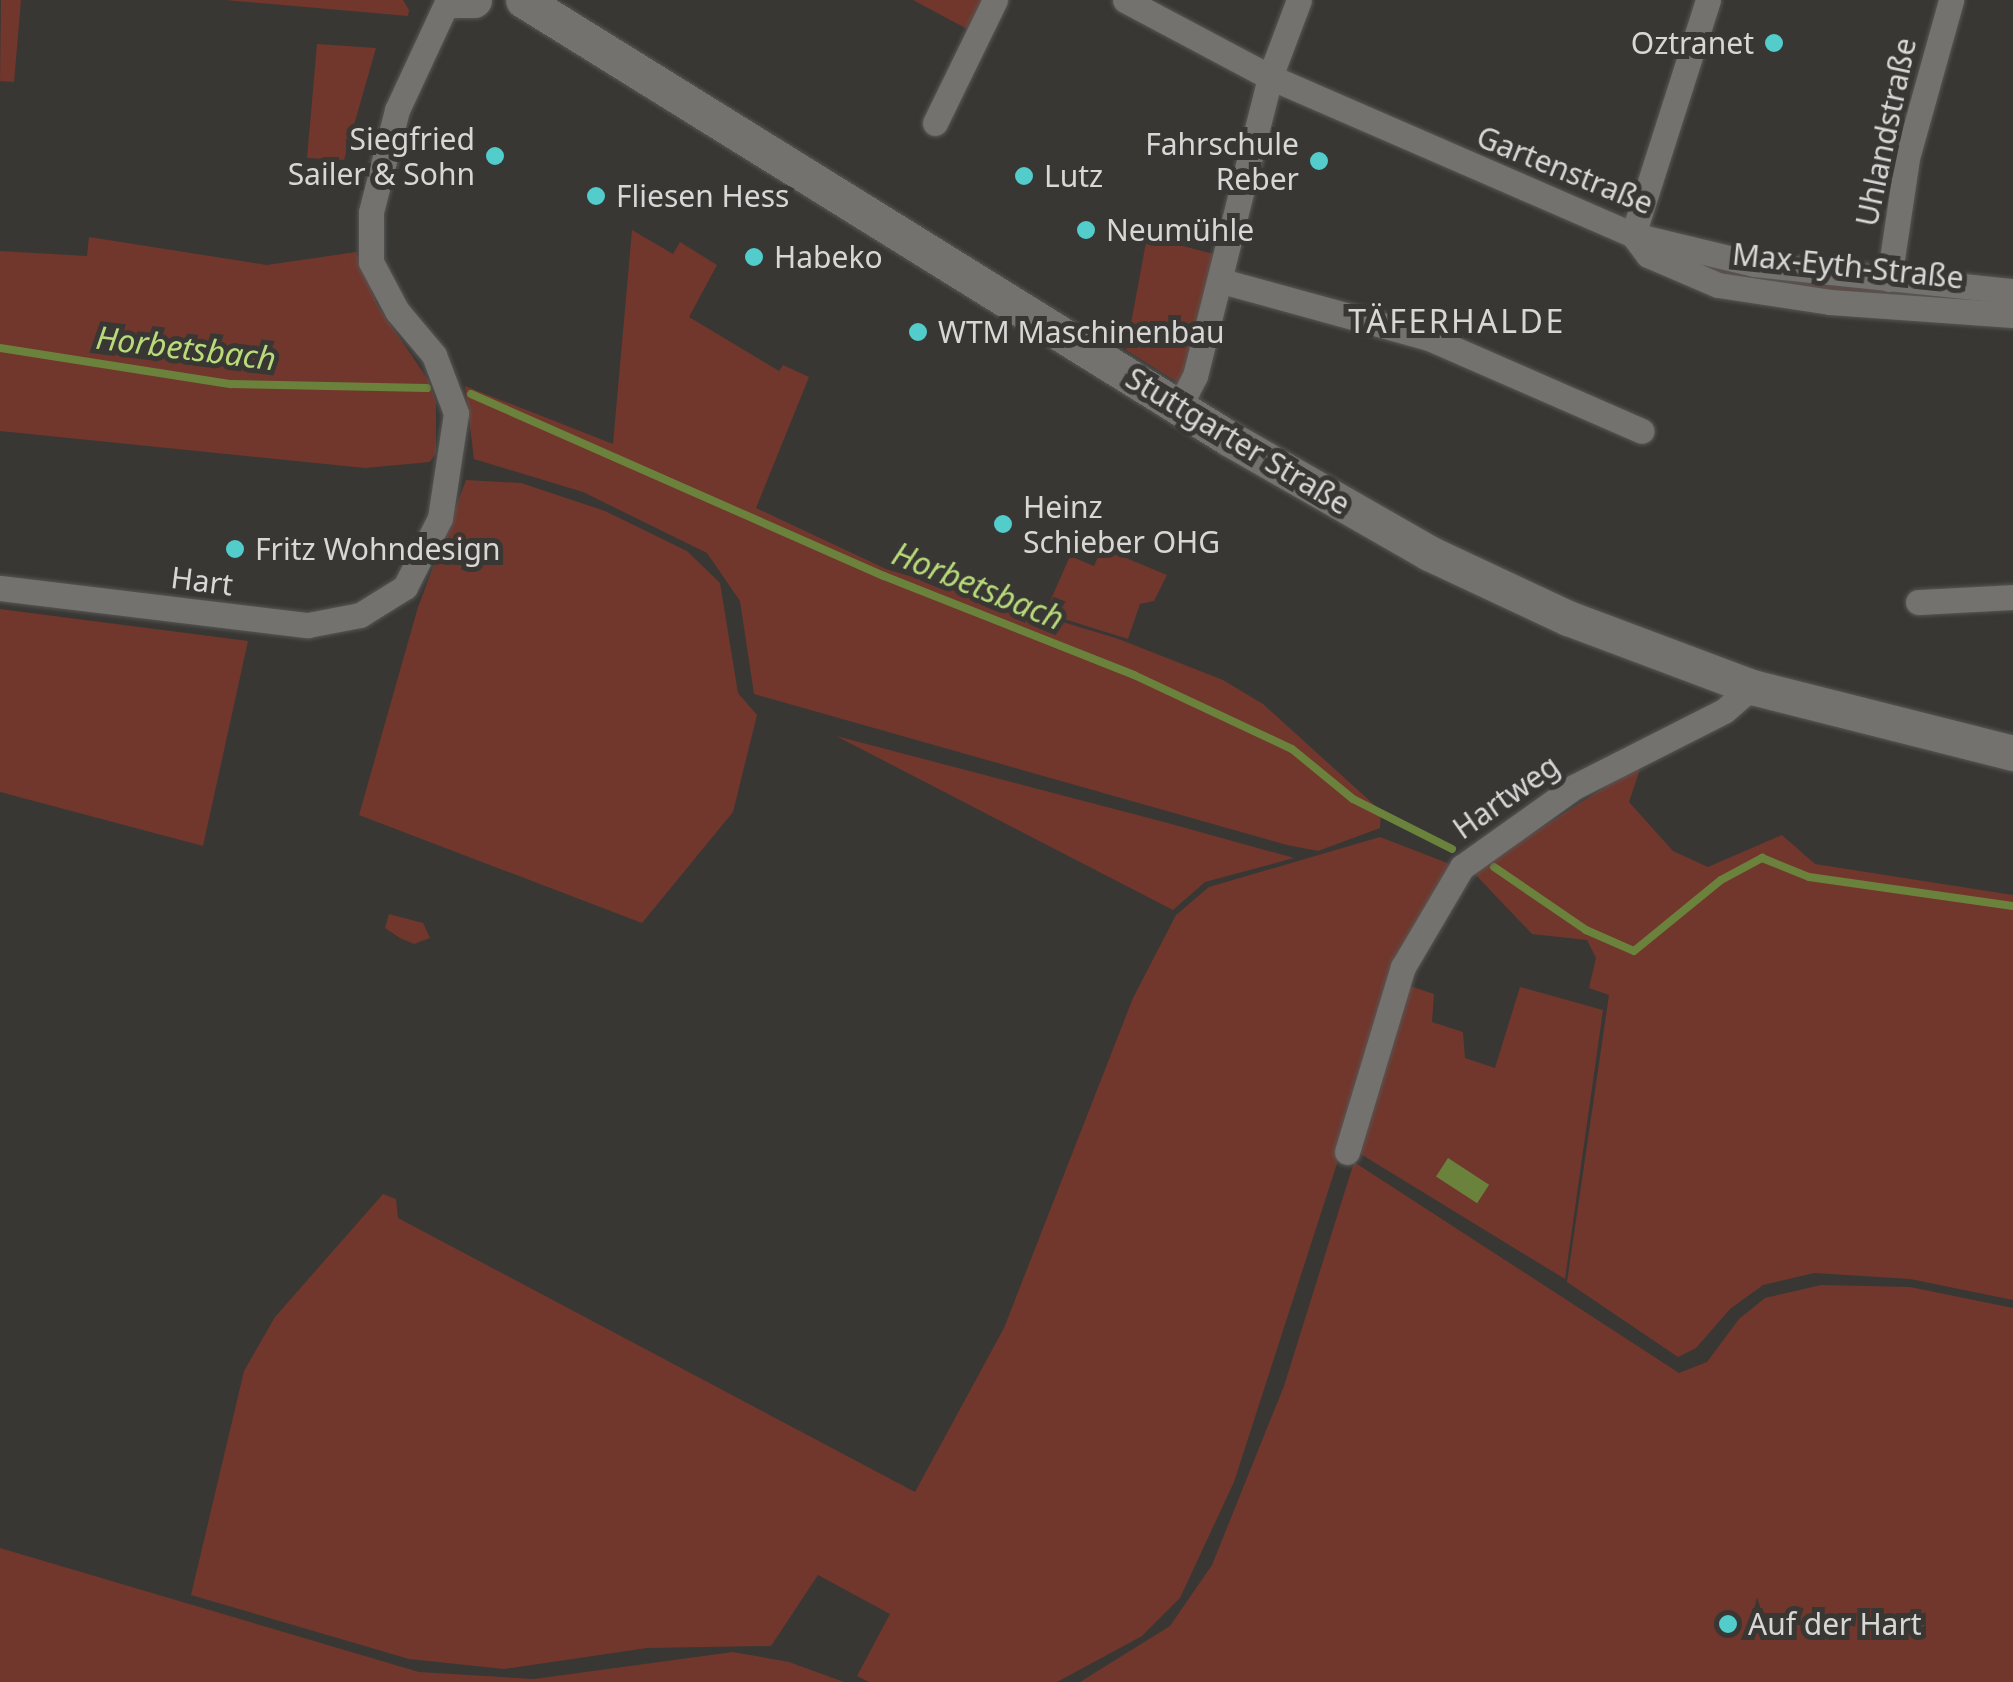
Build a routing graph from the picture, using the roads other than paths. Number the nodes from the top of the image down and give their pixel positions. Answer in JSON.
{"nodes":[{"id":1,"x":450,"y":0,"type":"edge"},
{"id":2,"x":474,"y":0,"type":"edge"},
{"id":3,"x":523,"y":0,"type":"edge"},
{"id":4,"x":996,"y":0,"type":"edge"},
{"id":5,"x":1125,"y":0,"type":"edge"},
{"id":6,"x":1298,"y":0,"type":"edge"},
{"id":7,"x":1708,"y":0,"type":"edge"},
{"id":8,"x":1950,"y":0,"type":"edge"},
{"id":9,"x":1270,"y":77,"type":"junction"},
{"id":10,"x":935,"y":123,"type":"dead end"},
{"id":11,"x":1633,"y":235,"type":"junction"},
{"id":12,"x":1889,"y":279,"type":"junction"},
{"id":13,"x":1222,"y":281,"type":"junction"},
{"id":14,"x":2013,"y":291,"type":"edge"},
{"id":15,"x":2013,"y":315,"type":"edge"},
{"id":16,"x":1178,"y":406,"type":"junction"},
{"id":17,"x":1642,"y":431,"type":"dead end"},
{"id":18,"x":0,"y":588,"type":"edge"},
{"id":19,"x":2013,"y":596,"type":"edge"},
{"id":20,"x":1918,"y":602,"type":"dead end"},
{"id":21,"x":1752,"y":687,"type":"junction"},
{"id":22,"x":2013,"y":753,"type":"edge"},
{"id":23,"x":1346,"y":1152,"type":"dead end"}],
"edges":[{"from":1,"to":2,"type":"street"},
{"from":1,"to":18,"type":"street","name":"Hart"},
{"from":3,"to":16,"type":"street","name":"Stuttgarter Straße"},
{"from":4,"to":10,"type":"street"},
{"from":5,"to":9,"type":"street","name":"Gartenstraße"},
{"from":6,"to":9,"type":"street"},
{"from":7,"to":11,"type":"street"},
{"from":8,"to":12,"type":"street","name":"Uhlandstraße"},
{"from":9,"to":11,"type":"street","name":"Gartenstraße"},
{"from":9,"to":13,"type":"street"},
{"from":11,"to":12,"type":"street","name":"Gartenstraße"},
{"from":11,"to":15,"type":"street","name":"Max-Eyth-Straße"},
{"from":12,"to":14,"type":"street","name":"Gartenstraße"},
{"from":13,"to":16,"type":"street"},
{"from":13,"to":17,"type":"street"},
{"from":16,"to":21,"type":"street","name":"Stuttgarter Straße"},
{"from":19,"to":20,"type":"street"},
{"from":21,"to":22,"type":"street","name":"Stuttgarter Straße"},
{"from":21,"to":23,"type":"street","name":"Hartweg"}]}
